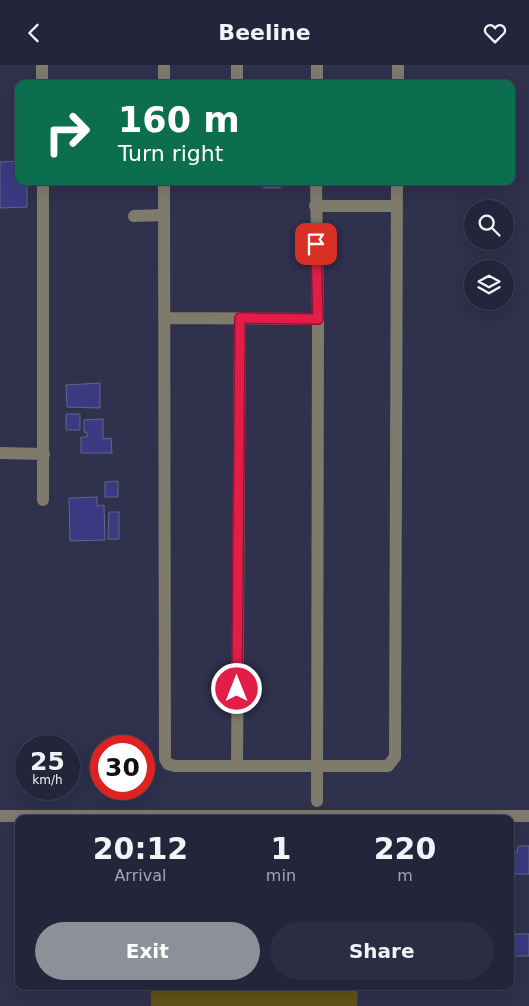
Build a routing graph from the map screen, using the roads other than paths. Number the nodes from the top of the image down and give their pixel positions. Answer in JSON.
{"nodes":[{"id":1,"x":42,"y":65,"type":"edge"},
{"id":2,"x":164,"y":65,"type":"edge"},
{"id":3,"x":237,"y":65,"type":"edge"},
{"id":4,"x":317,"y":65,"type":"edge"},
{"id":5,"x":398,"y":65,"type":"edge"},
{"id":6,"x":42,"y":80,"type":"edge"},
{"id":7,"x":164,"y":80,"type":"edge"},
{"id":8,"x":237,"y":80,"type":"edge"},
{"id":9,"x":317,"y":80,"type":"edge"},
{"id":10,"x":398,"y":80,"type":"edge"},
{"id":11,"x":43,"y":185,"type":"edge"},
{"id":12,"x":164,"y":185,"type":"edge"},
{"id":13,"x":316,"y":185,"type":"edge"},
{"id":14,"x":397,"y":185,"type":"edge"},
{"id":15,"x":316,"y":206,"type":"junction"},
{"id":16,"x":397,"y":206,"type":"junction"},
{"id":17,"x":164,"y":215,"type":"junction"},
{"id":18,"x":134,"y":216,"type":"dead end"},
{"id":19,"x":240,"y":318,"type":"junction"},
{"id":20,"x":164,"y":319,"type":"junction"},
{"id":21,"x":318,"y":319,"type":"junction"},
{"id":22,"x":0,"y":453,"type":"edge"},
{"id":23,"x":44,"y":454,"type":"junction"},
{"id":24,"x":43,"y":500,"type":"dead end"},
{"id":25,"x":237,"y":765,"type":"junction"},
{"id":26,"x":316,"y":767,"type":"junction"},
{"id":27,"x":317,"y":801,"type":"dead end"},
{"id":28,"x":0,"y":816,"type":"edge"},
{"id":29,"x":15,"y":816,"type":"edge"},
{"id":30,"x":514,"y":816,"type":"edge"},
{"id":31,"x":529,"y":816,"type":"edge"}],
"edges":[{"from":1,"to":6,"type":"street"},
{"from":2,"to":7,"type":"street"},
{"from":3,"to":8,"type":"street"},
{"from":4,"to":9,"type":"street"},
{"from":5,"to":10,"type":"street"},
{"from":11,"to":23,"type":"street"},
{"from":12,"to":17,"type":"street"},
{"from":13,"to":15,"type":"street"},
{"from":14,"to":16,"type":"street"},
{"from":15,"to":16,"type":"street"},
{"from":15,"to":21,"type":"street"},
{"from":16,"to":26,"type":"street"},
{"from":17,"to":18,"type":"street"},
{"from":17,"to":20,"type":"street"},
{"from":19,"to":20,"type":"street"},
{"from":19,"to":21,"type":"street"},
{"from":19,"to":25,"type":"street"},
{"from":20,"to":25,"type":"street"},
{"from":21,"to":26,"type":"street"},
{"from":22,"to":23,"type":"street"},
{"from":23,"to":24,"type":"street"},
{"from":25,"to":26,"type":"street"},
{"from":26,"to":27,"type":"street"},
{"from":28,"to":29,"type":"street"},
{"from":30,"to":31,"type":"street"}]}
